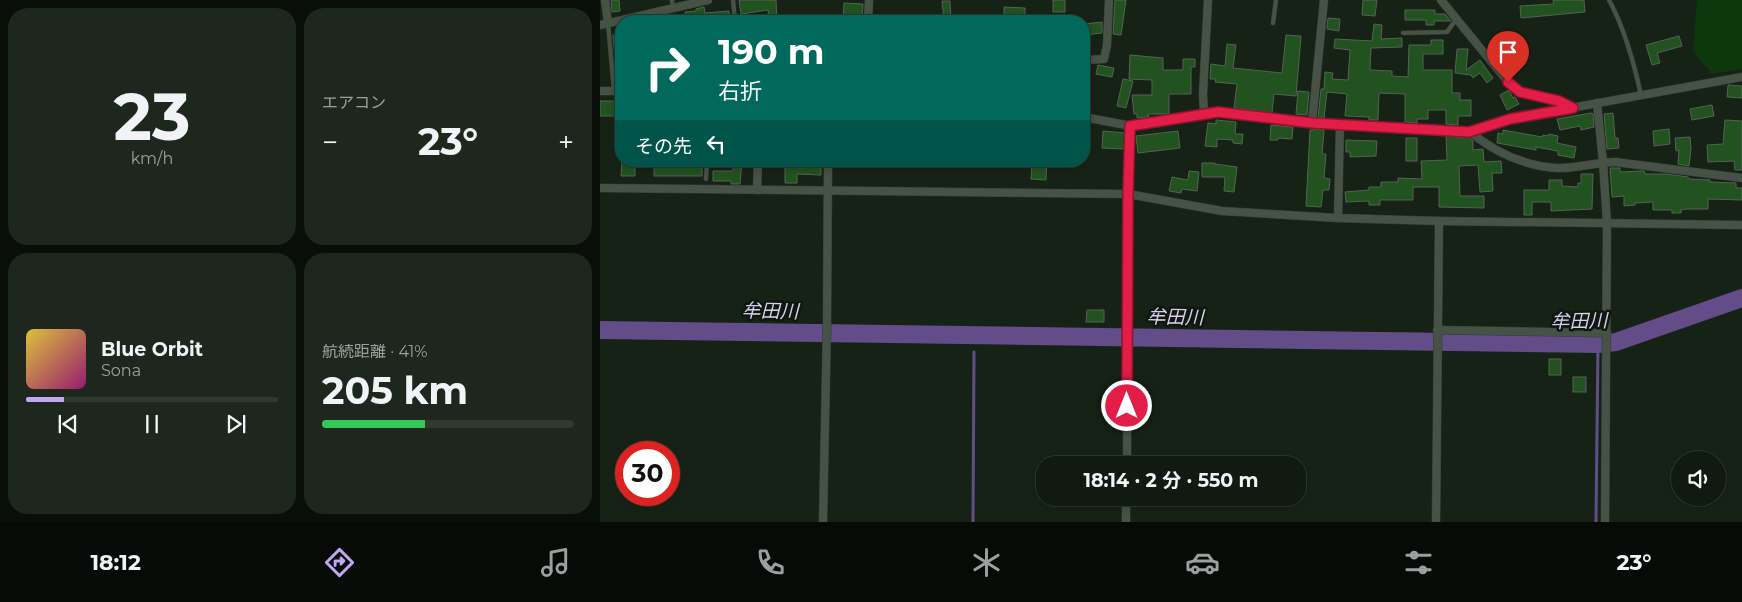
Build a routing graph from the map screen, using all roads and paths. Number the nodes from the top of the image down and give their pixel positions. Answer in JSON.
{"nodes":[{"id":1,"x":605,"y":0,"type":"edge"},
{"id":2,"x":708,"y":0,"type":"edge"},
{"id":3,"x":733,"y":0,"type":"edge"},
{"id":4,"x":869,"y":0,"type":"edge"},
{"id":5,"x":1109,"y":0,"type":"edge"},
{"id":6,"x":1208,"y":0,"type":"edge"},
{"id":7,"x":1276,"y":0,"type":"edge"},
{"id":8,"x":1324,"y":0,"type":"edge"},
{"id":9,"x":1441,"y":0,"type":"edge"},
{"id":10,"x":1610,"y":0,"type":"edge"},
{"id":11,"x":673,"y":4,"type":"edge"},
{"id":12,"x":635,"y":15,"type":"edge"},
{"id":13,"x":734,"y":15,"type":"edge"},
{"id":14,"x":868,"y":15,"type":"edge"},
{"id":15,"x":1457,"y":18,"type":"junction"},
{"id":16,"x":1273,"y":23,"type":"dead end"},
{"id":17,"x":604,"y":24,"type":"edge"},
{"id":18,"x":1403,"y":33,"type":"dead end"},
{"id":19,"x":1090,"y":60,"type":"edge"},
{"id":20,"x":615,"y":77,"type":"edge"},
{"id":21,"x":1742,"y":77,"type":"edge"},
{"id":22,"x":600,"y":91,"type":"edge"},
{"id":23,"x":615,"y":91,"type":"edge"},
{"id":24,"x":1641,"y":95,"type":"junction"},
{"id":25,"x":1597,"y":103,"type":"junction"},
{"id":26,"x":1573,"y":108,"type":"junction"},
{"id":27,"x":1204,"y":114,"type":"junction"},
{"id":28,"x":1090,"y":118,"type":"edge"},
{"id":29,"x":1312,"y":123,"type":"junction"},
{"id":30,"x":1340,"y":124,"type":"junction"},
{"id":31,"x":1130,"y":126,"type":"junction"},
{"id":32,"x":1469,"y":132,"type":"junction"},
{"id":33,"x":1603,"y":162,"type":"junction"},
{"id":34,"x":706,"y":167,"type":"edge"},
{"id":35,"x":758,"y":167,"type":"edge"},
{"id":36,"x":828,"y":167,"type":"edge"},
{"id":37,"x":1742,"y":178,"type":"edge"},
{"id":38,"x":706,"y":179,"type":"dead end"},
{"id":39,"x":600,"y":188,"type":"edge"},
{"id":40,"x":757,"y":190,"type":"junction"},
{"id":41,"x":828,"y":191,"type":"junction"},
{"id":42,"x":1128,"y":194,"type":"junction"},
{"id":43,"x":1338,"y":218,"type":"junction"},
{"id":44,"x":1439,"y":221,"type":"junction"},
{"id":45,"x":1607,"y":223,"type":"junction"},
{"id":46,"x":1742,"y":225,"type":"edge"},
{"id":47,"x":1437,"y":331,"type":"junction"},
{"id":48,"x":1607,"y":334,"type":"junction"},
{"id":49,"x":1127,"y":456,"type":"edge"},
{"id":50,"x":1126,"y":506,"type":"edge"},
{"id":51,"x":823,"y":522,"type":"edge"},
{"id":52,"x":1126,"y":522,"type":"edge"},
{"id":53,"x":1436,"y":522,"type":"edge"},
{"id":54,"x":1605,"y":522,"type":"edge"}],
"edges":[{"from":1,"to":17,"type":"street"},
{"from":2,"to":11,"type":"street"},
{"from":3,"to":13,"type":"lane"},
{"from":4,"to":14,"type":"street"},
{"from":5,"to":19,"type":"street"},
{"from":6,"to":27,"type":"street"},
{"from":7,"to":16,"type":"lane"},
{"from":8,"to":29,"type":"street"},
{"from":9,"to":15,"type":"street"},
{"from":10,"to":24,"type":"lane"},
{"from":11,"to":12,"type":"street"},
{"from":15,"to":18,"type":"lane"},
{"from":15,"to":26,"type":"street"},
{"from":17,"to":20,"type":"lane"},
{"from":21,"to":24,"type":"street"},
{"from":22,"to":23,"type":"street"},
{"from":24,"to":25,"type":"street"},
{"from":25,"to":26,"type":"street"},
{"from":25,"to":33,"type":"street"},
{"from":26,"to":32,"type":"street"},
{"from":27,"to":29,"type":"street"},
{"from":27,"to":31,"type":"street"},
{"from":28,"to":31,"type":"street"},
{"from":29,"to":30,"type":"street"},
{"from":30,"to":32,"type":"street"},
{"from":30,"to":43,"type":"street"},
{"from":31,"to":42,"type":"street"},
{"from":32,"to":33,"type":"street"},
{"from":33,"to":37,"type":"street"},
{"from":33,"to":45,"type":"street"},
{"from":34,"to":38,"type":"lane"},
{"from":35,"to":40,"type":"street"},
{"from":36,"to":41,"type":"street"},
{"from":39,"to":40,"type":"street"},
{"from":40,"to":41,"type":"street"},
{"from":41,"to":42,"type":"street"},
{"from":41,"to":51,"type":"street"},
{"from":42,"to":43,"type":"street"},
{"from":42,"to":49,"type":"street"},
{"from":43,"to":44,"type":"street"},
{"from":44,"to":45,"type":"street"},
{"from":44,"to":47,"type":"street"},
{"from":45,"to":46,"type":"street"},
{"from":45,"to":48,"type":"street"},
{"from":47,"to":48,"type":"street"},
{"from":47,"to":53,"type":"street"},
{"from":48,"to":54,"type":"street"},
{"from":50,"to":52,"type":"street"}]}
